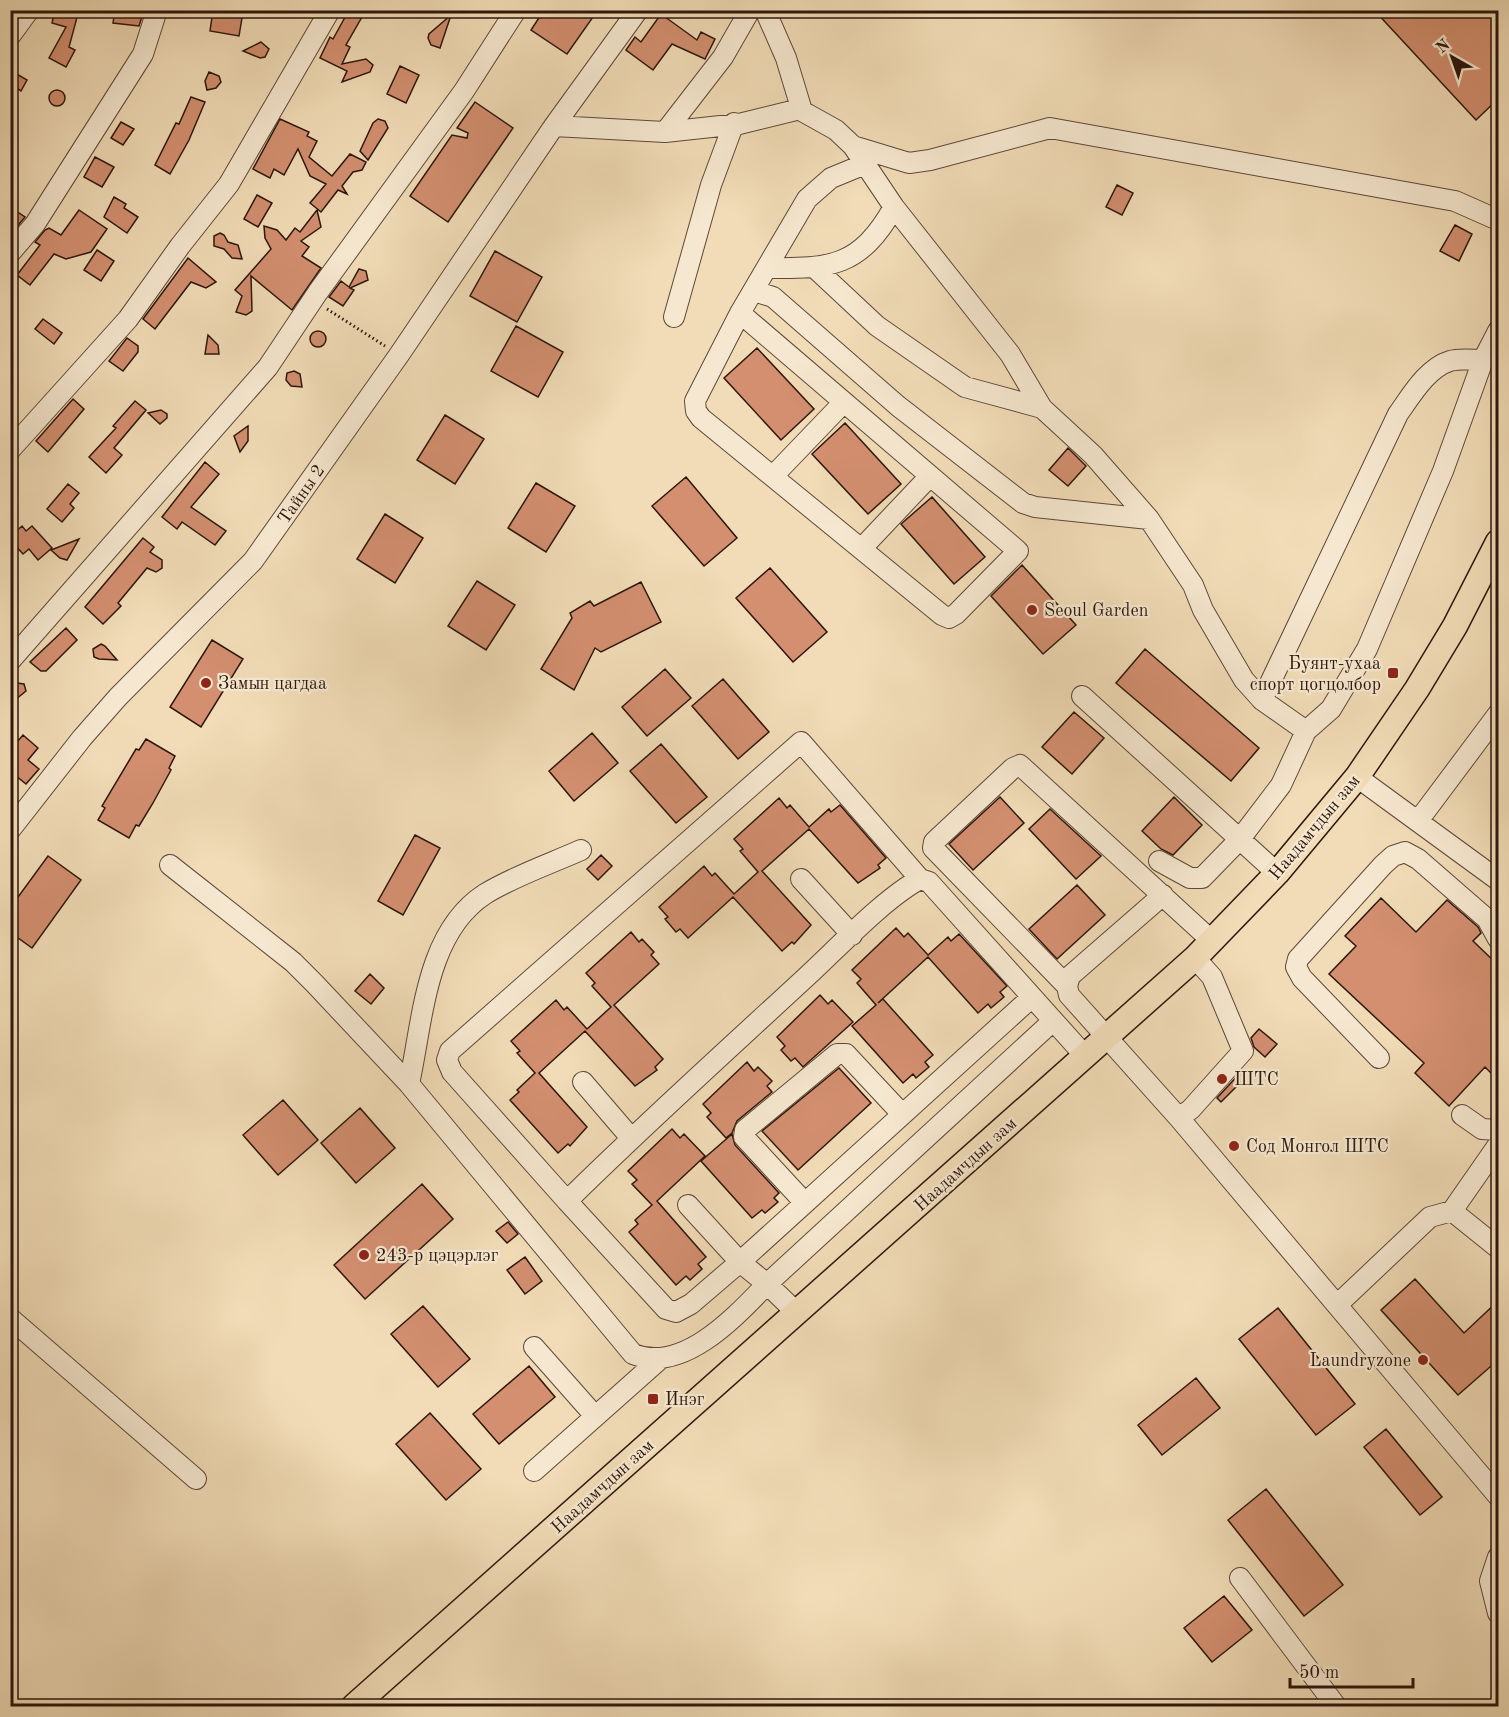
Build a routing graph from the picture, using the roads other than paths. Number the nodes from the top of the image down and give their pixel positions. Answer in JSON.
{"nodes":[{"id":1,"x":29,"y":10,"type":"edge"},
{"id":2,"x":157,"y":10,"type":"edge"},
{"id":3,"x":330,"y":10,"type":"edge"},
{"id":4,"x":516,"y":10,"type":"edge"},
{"id":5,"x":638,"y":10,"type":"edge"},
{"id":6,"x":750,"y":10,"type":"edge"},
{"id":7,"x":765,"y":10,"type":"edge"},
{"id":8,"x":10,"y":36,"type":"edge"},
{"id":9,"x":800,"y":109,"type":"junction"},
{"id":10,"x":734,"y":123,"type":"junction"},
{"id":11,"x":554,"y":126,"type":"junction"},
{"id":12,"x":666,"y":132,"type":"junction"},
{"id":13,"x":852,"y":146,"type":"junction"},
{"id":14,"x":865,"y":164,"type":"junction"},
{"id":15,"x":894,"y":207,"type":"junction"},
{"id":16,"x":1498,"y":220,"type":"edge"},
{"id":17,"x":10,"y":253,"type":"edge"},
{"id":18,"x":767,"y":268,"type":"junction"},
{"id":19,"x":816,"y":269,"type":"junction"},
{"id":20,"x":754,"y":291,"type":"junction"},
{"id":21,"x":740,"y":312,"type":"junction"},
{"id":22,"x":674,"y":317,"type":"dead end"},
{"id":23,"x":1498,"y":331,"type":"edge"},
{"id":24,"x":1483,"y":360,"type":"junction"},
{"id":25,"x":844,"y":402,"type":"junction"},
{"id":26,"x":1042,"y":408,"type":"junction"},
{"id":27,"x":10,"y":450,"type":"edge"},
{"id":28,"x":773,"y":476,"type":"junction"},
{"id":29,"x":930,"y":476,"type":"junction"},
{"id":30,"x":1149,"y":519,"type":"junction"},
{"id":31,"x":1498,"y":524,"type":"edge"},
{"id":32,"x":1496,"y":546,"type":"edge"},
{"id":33,"x":862,"y":548,"type":"junction"},
{"id":34,"x":10,"y":661,"type":"edge"},
{"id":35,"x":1082,"y":696,"type":"dead end"},
{"id":36,"x":1262,"y":700,"type":"junction"},
{"id":37,"x":1498,"y":714,"type":"edge"},
{"id":38,"x":1306,"y":731,"type":"junction"},
{"id":39,"x":1357,"y":777,"type":"junction"},
{"id":40,"x":1418,"y":821,"type":"junction"},
{"id":41,"x":10,"y":831,"type":"edge"},
{"id":42,"x":1240,"y":839,"type":"junction"},
{"id":43,"x":581,"y":850,"type":"dead end"},
{"id":44,"x":1159,"y":861,"type":"dead end"},
{"id":45,"x":170,"y":865,"type":"dead end"},
{"id":46,"x":1277,"y":873,"type":"junction"},
{"id":47,"x":801,"y":879,"type":"dead end"},
{"id":48,"x":920,"y":879,"type":"junction"},
{"id":49,"x":1498,"y":880,"type":"edge"},
{"id":50,"x":1163,"y":895,"type":"junction"},
{"id":51,"x":852,"y":935,"type":"junction"},
{"id":52,"x":1498,"y":939,"type":"edge"},
{"id":53,"x":1212,"y":941,"type":"junction"},
{"id":54,"x":1195,"y":958,"type":"junction"},
{"id":55,"x":1067,"y":986,"type":"junction"},
{"id":56,"x":1032,"y":997,"type":"junction"},
{"id":57,"x":1053,"y":1021,"type":"junction"},
{"id":58,"x":1107,"y":1038,"type":"junction"},
{"id":59,"x":1086,"y":1057,"type":"junction"},
{"id":60,"x":1379,"y":1058,"type":"dead end"},
{"id":61,"x":583,"y":1082,"type":"dead end"},
{"id":62,"x":409,"y":1084,"type":"junction"},
{"id":63,"x":902,"y":1114,"type":"junction"},
{"id":64,"x":1462,"y":1114,"type":"dead end"},
{"id":65,"x":1179,"y":1118,"type":"junction"},
{"id":66,"x":1498,"y":1130,"type":"edge"},
{"id":67,"x":631,"y":1138,"type":"junction"},
{"id":68,"x":1498,"y":1145,"type":"edge"},
{"id":69,"x":567,"y":1201,"type":"junction"},
{"id":70,"x":805,"y":1203,"type":"junction"},
{"id":71,"x":688,"y":1205,"type":"dead end"},
{"id":72,"x":1452,"y":1211,"type":"junction"},
{"id":73,"x":1498,"y":1248,"type":"edge"},
{"id":74,"x":740,"y":1262,"type":"junction"},
{"id":75,"x":767,"y":1284,"type":"junction"},
{"id":76,"x":1337,"y":1305,"type":"junction"},
{"id":77,"x":797,"y":1313,"type":"junction"},
{"id":78,"x":10,"y":1318,"type":"edge"},
{"id":79,"x":534,"y":1347,"type":"dead end"},
{"id":80,"x":660,"y":1359,"type":"junction"},
{"id":81,"x":595,"y":1416,"type":"junction"},
{"id":82,"x":534,"y":1471,"type":"dead end"},
{"id":83,"x":196,"y":1479,"type":"dead end"},
{"id":84,"x":1495,"y":1486,"type":"edge"},
{"id":85,"x":1498,"y":1557,"type":"edge"},
{"id":86,"x":1240,"y":1578,"type":"dead end"},
{"id":87,"x":1498,"y":1613,"type":"edge"},
{"id":88,"x":354,"y":1707,"type":"edge"},
{"id":89,"x":1336,"y":1707,"type":"edge"}],
"edges":[{"from":1,"to":8,"type":"street"},
{"from":2,"to":17,"type":"street"},
{"from":3,"to":27,"type":"street"},
{"from":4,"to":34,"type":"street"},
{"from":5,"to":11,"type":"street","name":"Тайны 2"},
{"from":6,"to":12,"type":"street"},
{"from":7,"to":9,"type":"street"},
{"from":9,"to":10,"type":"street"},
{"from":9,"to":13,"type":"street"},
{"from":10,"to":12,"type":"street"},
{"from":10,"to":22,"type":"street"},
{"from":11,"to":12,"type":"street"},
{"from":11,"to":41,"type":"street","name":"Тайны 2"},
{"from":13,"to":14,"type":"street"},
{"from":13,"to":16,"type":"street"},
{"from":14,"to":15,"type":"street"},
{"from":14,"to":18,"type":"street"},
{"from":15,"to":19,"type":"street"},
{"from":15,"to":26,"type":"street"},
{"from":18,"to":19,"type":"street"},
{"from":18,"to":20,"type":"street"},
{"from":19,"to":26,"type":"street"},
{"from":20,"to":21,"type":"street"},
{"from":20,"to":30,"type":"street"},
{"from":21,"to":25,"type":"street"},
{"from":21,"to":28,"type":"street"},
{"from":23,"to":24,"type":"street"},
{"from":24,"to":36,"type":"street"},
{"from":24,"to":38,"type":"street"},
{"from":25,"to":28,"type":"street"},
{"from":25,"to":29,"type":"street"},
{"from":26,"to":30,"type":"street"},
{"from":28,"to":33,"type":"street"},
{"from":29,"to":33,"type":"street"},
{"from":29,"to":33,"type":"street"},
{"from":30,"to":36,"type":"street"},
{"from":31,"to":32,"type":"main road","name":"Наадамчдын зам"},
{"from":32,"to":39,"type":"main road","name":"Наадамчдын зам"},
{"from":35,"to":42,"type":"street"},
{"from":36,"to":38,"type":"street"},
{"from":37,"to":40,"type":"street"},
{"from":38,"to":42,"type":"street"},
{"from":39,"to":40,"type":"street"},
{"from":39,"to":46,"type":"main road","name":"Наадамчдын зам"},
{"from":40,"to":49,"type":"street"},
{"from":42,"to":44,"type":"street"},
{"from":42,"to":46,"type":"street"},
{"from":43,"to":62,"type":"street"},
{"from":45,"to":62,"type":"street"},
{"from":46,"to":53,"type":"main road","name":"Наадамчдын зам"},
{"from":47,"to":51,"type":"street"},
{"from":48,"to":51,"type":"street"},
{"from":48,"to":56,"type":"street"},
{"from":48,"to":69,"type":"street"},
{"from":50,"to":53,"type":"street"},
{"from":50,"to":55,"type":"street"},
{"from":50,"to":55,"type":"street"},
{"from":51,"to":67,"type":"street"},
{"from":52,"to":60,"type":"street"},
{"from":53,"to":54,"type":"main road","name":"Наадамчдын зам"},
{"from":54,"to":58,"type":"main road","name":"Наадамчдын зам"},
{"from":54,"to":65,"type":"street"},
{"from":55,"to":58,"type":"street"},
{"from":56,"to":57,"type":"street"},
{"from":56,"to":63,"type":"street"},
{"from":57,"to":59,"type":"street"},
{"from":57,"to":75,"type":"street"},
{"from":58,"to":59,"type":"main road","name":"Наадамчдын зам"},
{"from":58,"to":65,"type":"street"},
{"from":59,"to":77,"type":"main road","name":"Наадамчдын зам"},
{"from":61,"to":67,"type":"street"},
{"from":62,"to":80,"type":"street"},
{"from":63,"to":70,"type":"street"},
{"from":63,"to":70,"type":"street"},
{"from":64,"to":66,"type":"street"},
{"from":65,"to":76,"type":"street"},
{"from":67,"to":69,"type":"street"},
{"from":68,"to":72,"type":"street"},
{"from":69,"to":74,"type":"street"},
{"from":70,"to":74,"type":"street"},
{"from":71,"to":74,"type":"street"},
{"from":72,"to":73,"type":"street"},
{"from":72,"to":76,"type":"street"},
{"from":74,"to":75,"type":"street"},
{"from":75,"to":77,"type":"street"},
{"from":75,"to":80,"type":"street"},
{"from":76,"to":84,"type":"street"},
{"from":77,"to":88,"type":"main road","name":"Наадамчдын зам"},
{"from":78,"to":83,"type":"street"},
{"from":79,"to":81,"type":"street"},
{"from":80,"to":81,"type":"street"},
{"from":81,"to":82,"type":"street"},
{"from":85,"to":87,"type":"street"},
{"from":86,"to":89,"type":"street"}]}
